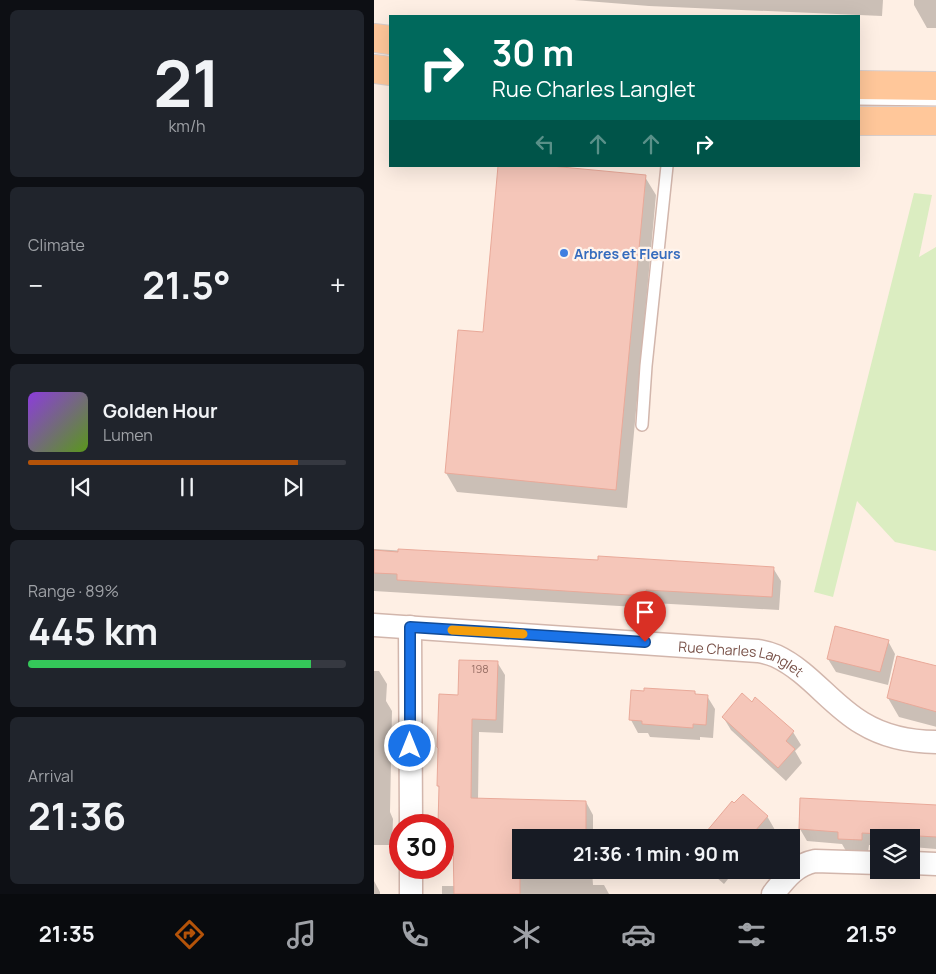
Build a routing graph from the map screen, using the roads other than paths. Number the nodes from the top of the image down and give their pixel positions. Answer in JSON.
{"nodes":[{"id":1,"x":374,"y":38,"type":"edge"},
{"id":2,"x":389,"y":40,"type":"edge"},
{"id":3,"x":374,"y":69,"type":"edge"},
{"id":4,"x":389,"y":71,"type":"edge"},
{"id":5,"x":860,"y":85,"type":"edge"},
{"id":6,"x":936,"y":86,"type":"edge"},
{"id":7,"x":860,"y":99,"type":"edge"},
{"id":8,"x":936,"y":100,"type":"edge"},
{"id":9,"x":860,"y":121,"type":"edge"},
{"id":10,"x":936,"y":121,"type":"edge"},
{"id":11,"x":667,"y":167,"type":"edge"},
{"id":12,"x":642,"y":425,"type":"dead end"},
{"id":13,"x":374,"y":624,"type":"edge"},
{"id":14,"x":410,"y":627,"type":"junction"},
{"id":15,"x":936,"y":742,"type":"edge"},
{"id":16,"x":411,"y":814,"type":"edge"},
{"id":17,"x":870,"y":862,"type":"edge"},
{"id":18,"x":920,"y":863,"type":"edge"},
{"id":19,"x":936,"y":864,"type":"edge"},
{"id":20,"x":411,"y":879,"type":"edge"},
{"id":21,"x":411,"y":894,"type":"edge"},
{"id":22,"x":773,"y":894,"type":"edge"}],
"edges":[{"from":1,"to":2,"type":"main road"},
{"from":3,"to":4,"type":"main road"},
{"from":5,"to":6,"type":"main road"},
{"from":7,"to":8,"type":"lane"},
{"from":9,"to":10,"type":"main road"},
{"from":11,"to":12,"type":"lane"},
{"from":13,"to":14,"type":"street","name":"Rue Charles Langlet"},
{"from":14,"to":15,"type":"street","name":"Rue Charles Langlet"},
{"from":14,"to":16,"type":"street"},
{"from":17,"to":22,"type":"street"},
{"from":18,"to":19,"type":"street"},
{"from":20,"to":21,"type":"street"}]}
